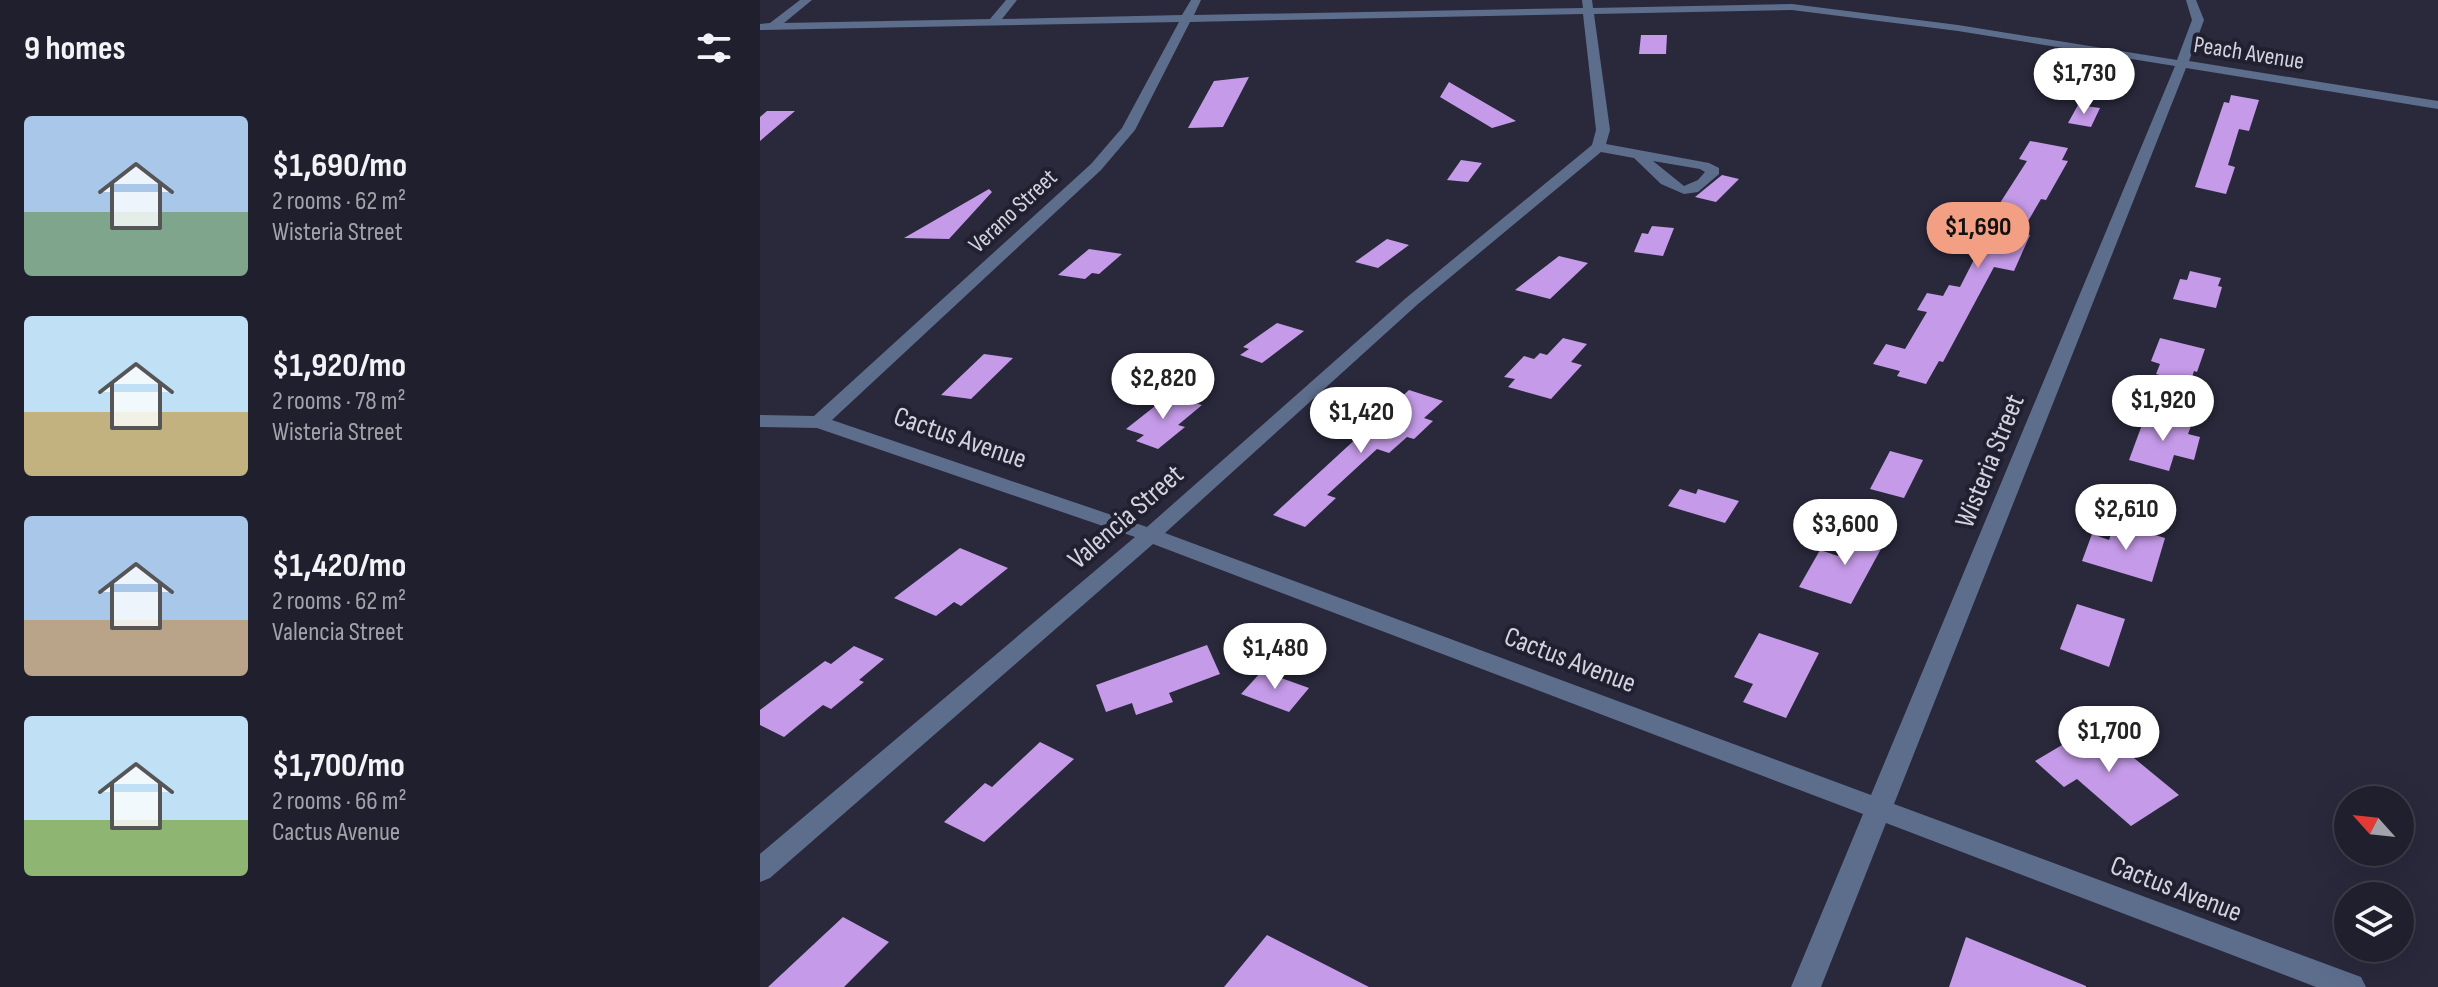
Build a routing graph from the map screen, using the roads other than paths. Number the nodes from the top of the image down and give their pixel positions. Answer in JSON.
{"nodes":[{"id":1,"x":807,"y":0,"type":"edge"},
{"id":2,"x":1012,"y":0,"type":"edge"},
{"id":3,"x":1196,"y":0,"type":"edge"},
{"id":4,"x":2191,"y":0,"type":"edge"},
{"id":5,"x":1588,"y":5,"type":"edge"},
{"id":6,"x":1187,"y":18,"type":"junction"},
{"id":7,"x":994,"y":21,"type":"junction"},
{"id":8,"x":766,"y":27,"type":"edge"},
{"id":9,"x":760,"y":38,"type":"edge"},
{"id":10,"x":2182,"y":64,"type":"junction"},
{"id":11,"x":2438,"y":105,"type":"edge"},
{"id":12,"x":1598,"y":147,"type":"junction"},
{"id":13,"x":1638,"y":154,"type":"junction"},
{"id":14,"x":760,"y":421,"type":"edge"},
{"id":15,"x":819,"y":422,"type":"junction"},
{"id":16,"x":1150,"y":535,"type":"junction"},
{"id":17,"x":1880,"y":808,"type":"junction"},
{"id":18,"x":760,"y":870,"type":"edge"},
{"id":19,"x":1806,"y":987,"type":"edge"},
{"id":20,"x":2351,"y":987,"type":"edge"}],
"edges":[{"from":1,"to":8,"type":"street"},
{"from":2,"to":7,"type":"street"},
{"from":3,"to":6,"type":"street","name":"Verano Street"},
{"from":4,"to":10,"type":"street","name":"Wisteria Street"},
{"from":5,"to":6,"type":"street","name":"Peach Avenue"},
{"from":5,"to":10,"type":"street","name":"Peach Avenue"},
{"from":5,"to":12,"type":"street"},
{"from":6,"to":7,"type":"street","name":"Peach Avenue"},
{"from":6,"to":15,"type":"street","name":"Verano Street"},
{"from":7,"to":8,"type":"street","name":"Peach Avenue"},
{"from":8,"to":9,"type":"street"},
{"from":10,"to":11,"type":"street","name":"Peach Avenue"},
{"from":10,"to":17,"type":"street","name":"Wisteria Street"},
{"from":12,"to":13,"type":"street"},
{"from":12,"to":16,"type":"street","name":"Valencia Street"},
{"from":13,"to":13,"type":"street"},
{"from":14,"to":15,"type":"street","name":"Cactus Avenue"},
{"from":15,"to":16,"type":"street","name":"Cactus Avenue"},
{"from":16,"to":17,"type":"street","name":"Cactus Avenue"},
{"from":16,"to":18,"type":"street","name":"Valencia Street"},
{"from":17,"to":19,"type":"street","name":"Wisteria Street"},
{"from":17,"to":20,"type":"street","name":"Cactus Avenue"}]}
